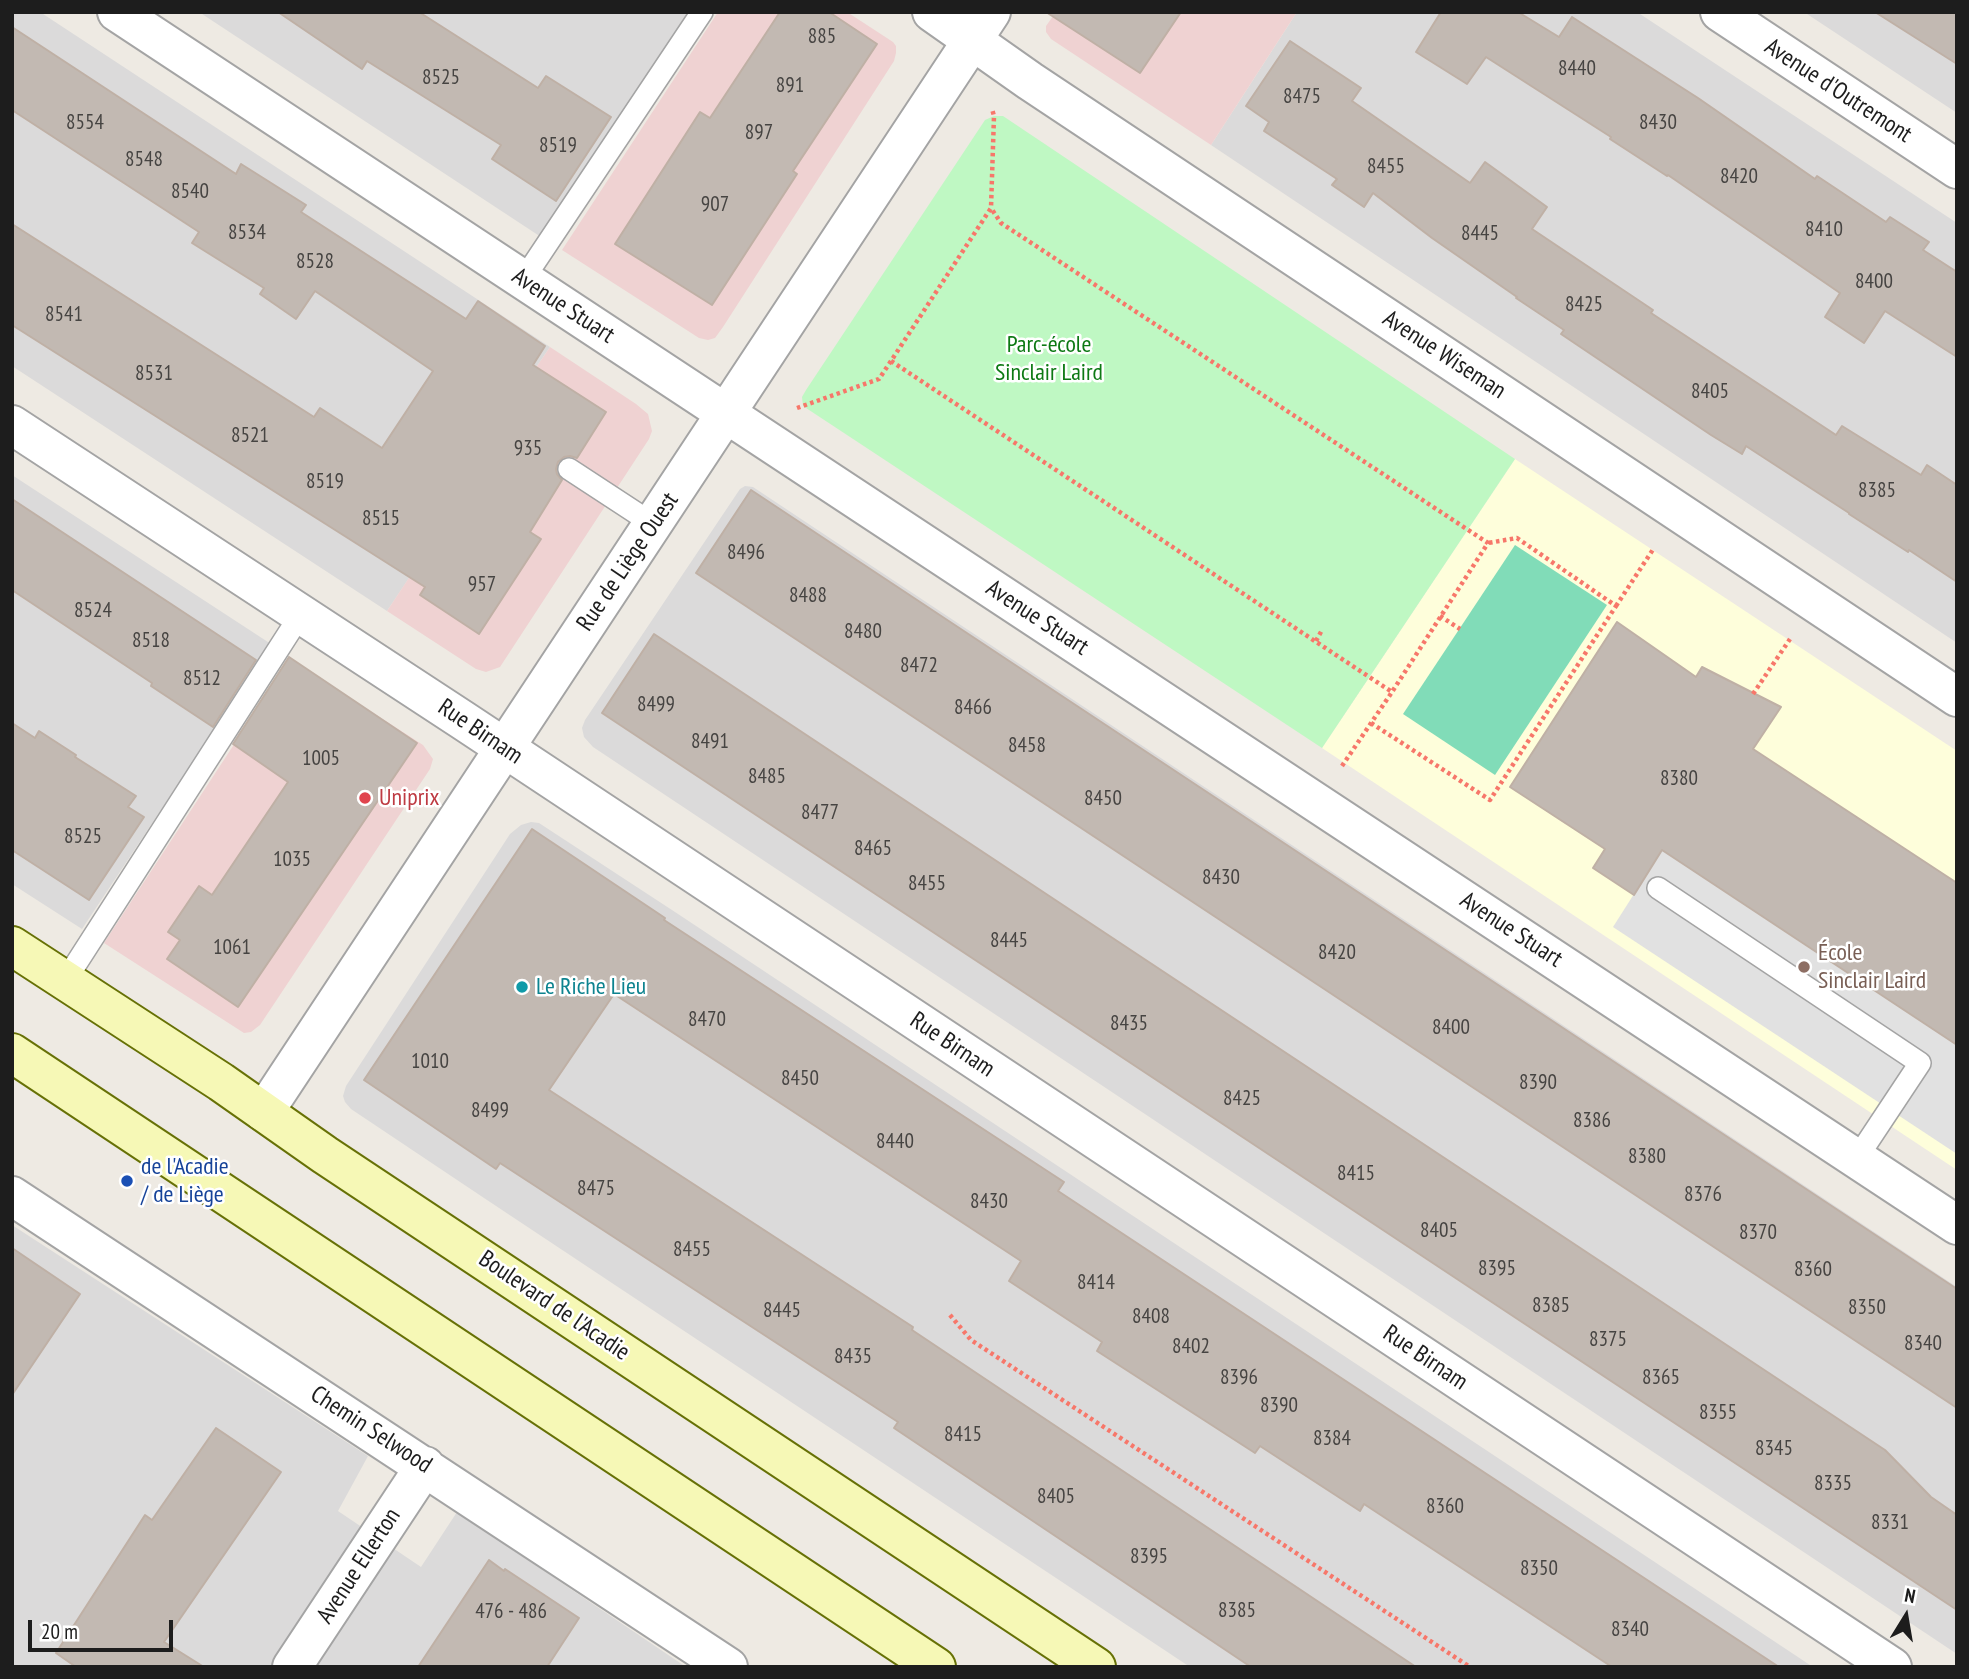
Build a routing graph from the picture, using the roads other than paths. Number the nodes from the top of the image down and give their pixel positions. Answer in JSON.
{"nodes":[{"id":1,"x":117,"y":12,"type":"edge"},
{"id":2,"x":702,"y":12,"type":"edge"},
{"id":3,"x":932,"y":12,"type":"edge"},
{"id":4,"x":1720,"y":12,"type":"edge"},
{"id":5,"x":982,"y":27,"type":"edge"},
{"id":6,"x":1957,"y":169,"type":"edge"},
{"id":7,"x":523,"y":280,"type":"junction"},
{"id":8,"x":726,"y":415,"type":"junction"},
{"id":9,"x":12,"y":425,"type":"edge"},
{"id":10,"x":569,"y":469,"type":"dead end"},
{"id":11,"x":653,"y":524,"type":"junction"},
{"id":12,"x":301,"y":614,"type":"junction"},
{"id":13,"x":1957,"y":696,"type":"edge"},
{"id":14,"x":506,"y":749,"type":"junction"},
{"id":15,"x":1658,"y":888,"type":"dead end"},
{"id":16,"x":12,"y":946,"type":"edge"},
{"id":17,"x":65,"y":981,"type":"junction"},
{"id":18,"x":12,"y":1054,"type":"edge"},
{"id":19,"x":264,"y":1112,"type":"junction"},
{"id":20,"x":1857,"y":1158,"type":"junction"},
{"id":21,"x":12,"y":1196,"type":"edge"},
{"id":22,"x":1957,"y":1225,"type":"edge"},
{"id":23,"x":425,"y":1466,"type":"junction"},
{"id":24,"x":292,"y":1667,"type":"edge"},
{"id":25,"x":728,"y":1667,"type":"edge"},
{"id":26,"x":936,"y":1667,"type":"edge"},
{"id":27,"x":1096,"y":1667,"type":"edge"},
{"id":28,"x":1892,"y":1667,"type":"edge"}],
"edges":[{"from":1,"to":7,"type":"street","name":"Avenue Stuart"},
{"from":2,"to":7,"type":"lane"},
{"from":3,"to":5,"type":"street","name":"Avenue Wiseman"},
{"from":4,"to":6,"type":"street","name":"Avenue d'Outremont"},
{"from":5,"to":8,"type":"street","name":"Rue de Liège Ouest"},
{"from":5,"to":13,"type":"street","name":"Avenue Wiseman"},
{"from":7,"to":8,"type":"street","name":"Avenue Stuart"},
{"from":8,"to":11,"type":"street","name":"Rue de Liège Ouest"},
{"from":8,"to":20,"type":"street","name":"Avenue Stuart"},
{"from":9,"to":12,"type":"street","name":"Rue Birnam"},
{"from":10,"to":11,"type":"lane"},
{"from":11,"to":14,"type":"street","name":"Rue de Liège Ouest"},
{"from":12,"to":14,"type":"street","name":"Rue Birnam"},
{"from":12,"to":17,"type":"lane"},
{"from":14,"to":19,"type":"street","name":"Rue de Liège Ouest"},
{"from":14,"to":28,"type":"street","name":"Rue Birnam"},
{"from":15,"to":20,"type":"lane"},
{"from":16,"to":17,"type":"main road","name":"Boulevard de l'Acadie"},
{"from":17,"to":19,"type":"main road","name":"Boulevard de l'Acadie"},
{"from":18,"to":26,"type":"main road"},
{"from":19,"to":27,"type":"main road","name":"Boulevard de l'Acadie"},
{"from":20,"to":22,"type":"street","name":"Avenue Stuart"},
{"from":21,"to":23,"type":"street","name":"Chemin Selwood"},
{"from":23,"to":24,"type":"street","name":"Avenue Ellerton"},
{"from":23,"to":25,"type":"street","name":"Chemin Selwood"}]}
